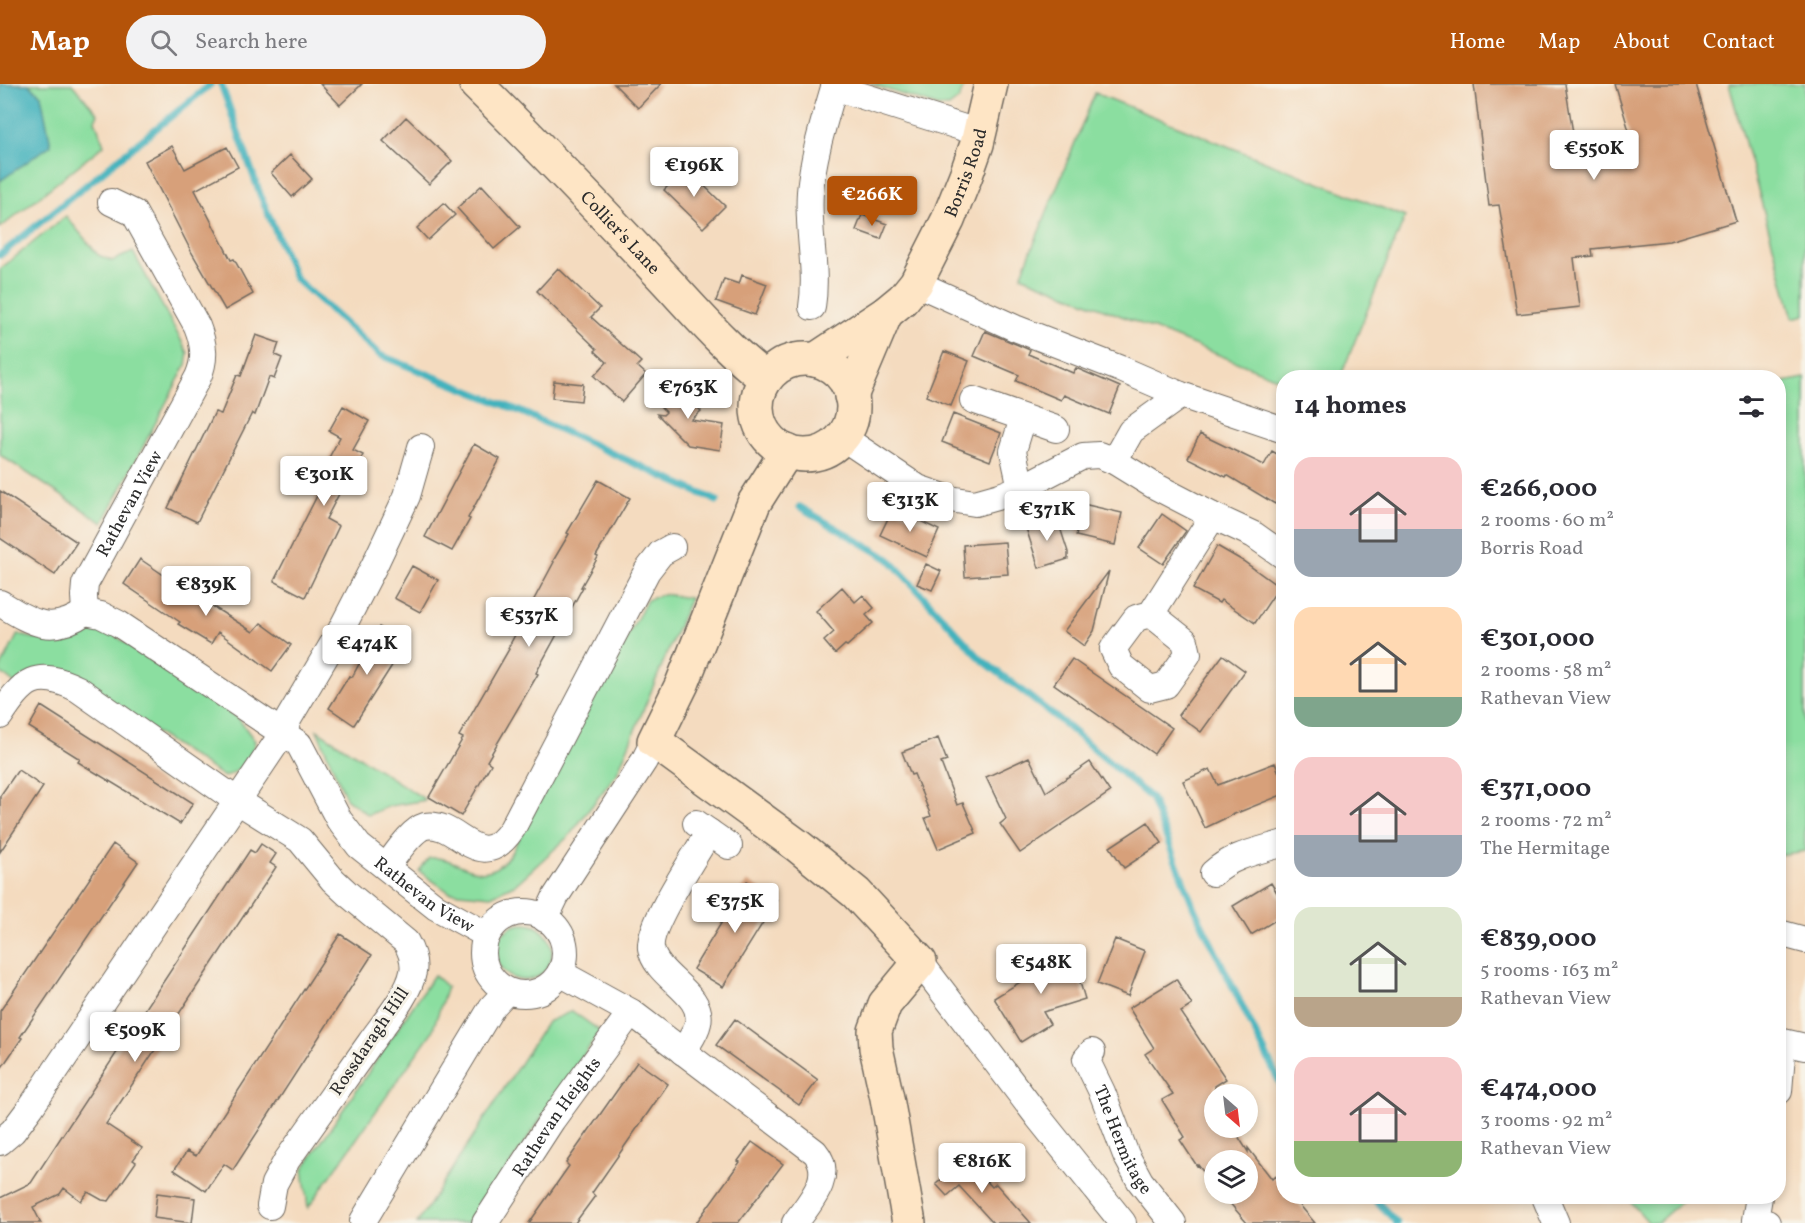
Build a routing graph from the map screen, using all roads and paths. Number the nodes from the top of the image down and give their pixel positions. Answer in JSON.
{"nodes":[{"id":1,"x":476,"y":84,"type":"edge"},
{"id":2,"x":991,"y":84,"type":"edge"},
{"id":3,"x":834,"y":85,"type":"edge"},
{"id":4,"x":980,"y":133,"type":"junction"},
{"id":5,"x":111,"y":202,"type":"dead end"},
{"id":6,"x":916,"y":283,"type":"junction"},
{"id":7,"x":812,"y":308,"type":"dead end"},
{"id":8,"x":886,"y":313,"type":"junction"},
{"id":9,"x":816,"y":360,"type":"junction"},
{"id":10,"x":766,"y":379,"type":"junction"},
{"id":11,"x":1180,"y":395,"type":"junction"},
{"id":12,"x":851,"y":396,"type":"junction"},
{"id":13,"x":973,"y":400,"type":"dead end"},
{"id":14,"x":1023,"y":418,"type":"junction"},
{"id":15,"x":1276,"y":427,"type":"edge"},
{"id":16,"x":1056,"y":429,"type":"dead end"},
{"id":17,"x":842,"y":436,"type":"junction"},
{"id":18,"x":421,"y":447,"type":"dead end"},
{"id":19,"x":787,"y":451,"type":"junction"},
{"id":20,"x":1114,"y":460,"type":"junction"},
{"id":21,"x":1021,"y":488,"type":"junction"},
{"id":22,"x":1213,"y":516,"type":"junction"},
{"id":23,"x":672,"y":547,"type":"dead end"},
{"id":24,"x":1276,"y":550,"type":"edge"},
{"id":25,"x":0,"y":603,"type":"edge"},
{"id":26,"x":85,"y":612,"type":"junction"},
{"id":27,"x":1151,"y":614,"type":"dead end"},
{"id":28,"x":0,"y":716,"type":"edge"},
{"id":29,"x":283,"y":732,"type":"junction"},
{"id":30,"x":654,"y":741,"type":"junction"},
{"id":31,"x":236,"y":800,"type":"junction"},
{"id":32,"x":711,"y":834,"type":"dead end"},
{"id":33,"x":1276,"y":845,"type":"edge"},
{"id":34,"x":386,"y":867,"type":"junction"},
{"id":35,"x":1213,"y":873,"type":"dead end"},
{"id":36,"x":545,"y":919,"type":"junction"},
{"id":37,"x":487,"y":935,"type":"junction"},
{"id":38,"x":1786,"y":935,"type":"edge"},
{"id":39,"x":1805,"y":940,"type":"edge"},
{"id":40,"x":920,"y":962,"type":"junction"},
{"id":41,"x":560,"y":973,"type":"junction"},
{"id":42,"x":507,"y":991,"type":"junction"},
{"id":43,"x":630,"y":1012,"type":"junction"},
{"id":44,"x":683,"y":1052,"type":"junction"},
{"id":45,"x":1092,"y":1052,"type":"dead end"},
{"id":46,"x":0,"y":1142,"type":"edge"},
{"id":47,"x":1548,"y":1204,"type":"edge"},
{"id":48,"x":270,"y":1206,"type":"dead end"},
{"id":49,"x":363,"y":1221,"type":"dead end"},
{"id":50,"x":485,"y":1223,"type":"edge"},
{"id":51,"x":795,"y":1223,"type":"edge"},
{"id":52,"x":909,"y":1223,"type":"edge"},
{"id":53,"x":1123,"y":1223,"type":"edge"},
{"id":54,"x":1173,"y":1223,"type":"edge"},
{"id":55,"x":1556,"y":1223,"type":"edge"}],
"edges":[{"from":1,"to":10,"type":"street","name":"Collier's Lane"},
{"from":2,"to":4,"type":"street","name":"Borris Road"},
{"from":3,"to":4,"type":"street"},
{"from":3,"to":7,"type":"street"},
{"from":4,"to":6,"type":"street","name":"Borris Road"},
{"from":5,"to":26,"type":"street","name":"Rathevan View"},
{"from":6,"to":8,"type":"street","name":"Borris Road"},
{"from":6,"to":11,"type":"street"},
{"from":8,"to":9,"type":"street","name":"Borris Road"},
{"from":8,"to":12,"type":"street","name":"Borris Road"},
{"from":9,"to":10,"type":"street"},
{"from":9,"to":12,"type":"street"},
{"from":10,"to":19,"type":"street"},
{"from":11,"to":15,"type":"street"},
{"from":11,"to":20,"type":"street"},
{"from":12,"to":17,"type":"street"},
{"from":13,"to":14,"type":"street"},
{"from":14,"to":16,"type":"street"},
{"from":14,"to":21,"type":"street"},
{"from":17,"to":19,"type":"street"},
{"from":17,"to":21,"type":"street"},
{"from":18,"to":29,"type":"street"},
{"from":19,"to":30,"type":"street"},
{"from":20,"to":21,"type":"street"},
{"from":20,"to":22,"type":"street"},
{"from":22,"to":24,"type":"street"},
{"from":22,"to":27,"type":"street"},
{"from":23,"to":34,"type":"street"},
{"from":25,"to":26,"type":"street"},
{"from":26,"to":29,"type":"street","name":"Rathevan View"},
{"from":28,"to":31,"type":"street","name":"Rossdaragh Hill"},
{"from":29,"to":31,"type":"street"},
{"from":29,"to":34,"type":"street","name":"Rathevan View"},
{"from":30,"to":36,"type":"street"},
{"from":30,"to":40,"type":"street"},
{"from":31,"to":46,"type":"street"},
{"from":31,"to":48,"type":"street","name":"Rossdaragh Hill"},
{"from":32,"to":44,"type":"street"},
{"from":33,"to":35,"type":"street"},
{"from":34,"to":37,"type":"street","name":"Rathevan View"},
{"from":36,"to":37,"type":"street"},
{"from":36,"to":41,"type":"street"},
{"from":37,"to":42,"type":"street"},
{"from":38,"to":39,"type":"street"},
{"from":40,"to":52,"type":"street"},
{"from":40,"to":53,"type":"street"},
{"from":41,"to":42,"type":"street"},
{"from":41,"to":43,"type":"street"},
{"from":42,"to":49,"type":"street"},
{"from":43,"to":44,"type":"street"},
{"from":43,"to":50,"type":"street","name":"Rathevan Heights"},
{"from":44,"to":51,"type":"street"},
{"from":45,"to":54,"type":"street","name":"The Hermitage"},
{"from":47,"to":55,"type":"street"}]}
